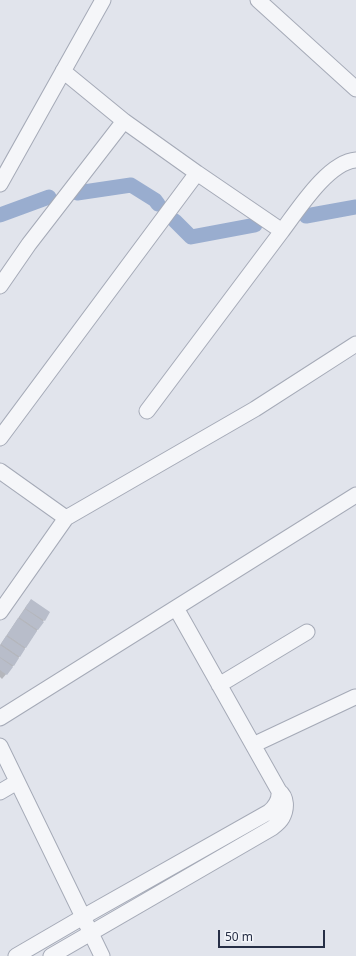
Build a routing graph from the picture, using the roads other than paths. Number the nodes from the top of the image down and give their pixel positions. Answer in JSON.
{"nodes":[{"id":1,"x":103,"y":0,"type":"edge"},
{"id":2,"x":258,"y":0,"type":"edge"},
{"id":3,"x":64,"y":71,"type":"junction"},
{"id":4,"x":356,"y":89,"type":"edge"},
{"id":5,"x":124,"y":121,"type":"junction"},
{"id":6,"x":356,"y":160,"type":"edge"},
{"id":7,"x":197,"y":173,"type":"junction"},
{"id":8,"x":0,"y":184,"type":"edge"},
{"id":9,"x":282,"y":231,"type":"junction"},
{"id":10,"x":0,"y":286,"type":"edge"},
{"id":11,"x":356,"y":344,"type":"edge"},
{"id":12,"x":147,"y":411,"type":"dead end"},
{"id":13,"x":0,"y":438,"type":"edge"},
{"id":14,"x":0,"y":471,"type":"edge"},
{"id":15,"x":356,"y":495,"type":"edge"},
{"id":16,"x":66,"y":518,"type":"junction"},
{"id":17,"x":176,"y":608,"type":"junction"},
{"id":18,"x":0,"y":612,"type":"edge"},
{"id":19,"x":307,"y":632,"type":"dead end"},
{"id":20,"x":219,"y":685,"type":"junction"},
{"id":21,"x":355,"y":697,"type":"dead end"},
{"id":22,"x":0,"y":718,"type":"edge"},
{"id":23,"x":253,"y":745,"type":"junction"},
{"id":24,"x":0,"y":746,"type":"edge"},
{"id":25,"x":17,"y":782,"type":"junction"},
{"id":26,"x":279,"y":790,"type":"junction"},
{"id":27,"x":0,"y":792,"type":"edge"},
{"id":28,"x":83,"y":917,"type":"junction"},
{"id":29,"x":91,"y":934,"type":"junction"},
{"id":30,"x":16,"y":956,"type":"edge"},
{"id":31,"x":51,"y":956,"type":"edge"},
{"id":32,"x":102,"y":956,"type":"edge"}],
"edges":[{"from":1,"to":3,"type":"street"},
{"from":2,"to":4,"type":"street"},
{"from":3,"to":5,"type":"street"},
{"from":3,"to":8,"type":"street"},
{"from":5,"to":7,"type":"street"},
{"from":5,"to":10,"type":"street"},
{"from":6,"to":9,"type":"street"},
{"from":7,"to":9,"type":"street"},
{"from":7,"to":13,"type":"street"},
{"from":9,"to":12,"type":"street"},
{"from":11,"to":16,"type":"street"},
{"from":14,"to":16,"type":"street"},
{"from":15,"to":17,"type":"street"},
{"from":16,"to":18,"type":"street"},
{"from":17,"to":20,"type":"street"},
{"from":17,"to":22,"type":"street"},
{"from":19,"to":20,"type":"street"},
{"from":20,"to":23,"type":"street"},
{"from":21,"to":23,"type":"street"},
{"from":23,"to":26,"type":"street"},
{"from":24,"to":25,"type":"street"},
{"from":25,"to":27,"type":"street"},
{"from":25,"to":28,"type":"street"},
{"from":26,"to":28,"type":"street"},
{"from":26,"to":29,"type":"street"},
{"from":28,"to":29,"type":"street"},
{"from":28,"to":30,"type":"street"},
{"from":29,"to":31,"type":"street"},
{"from":29,"to":32,"type":"street"}]}
